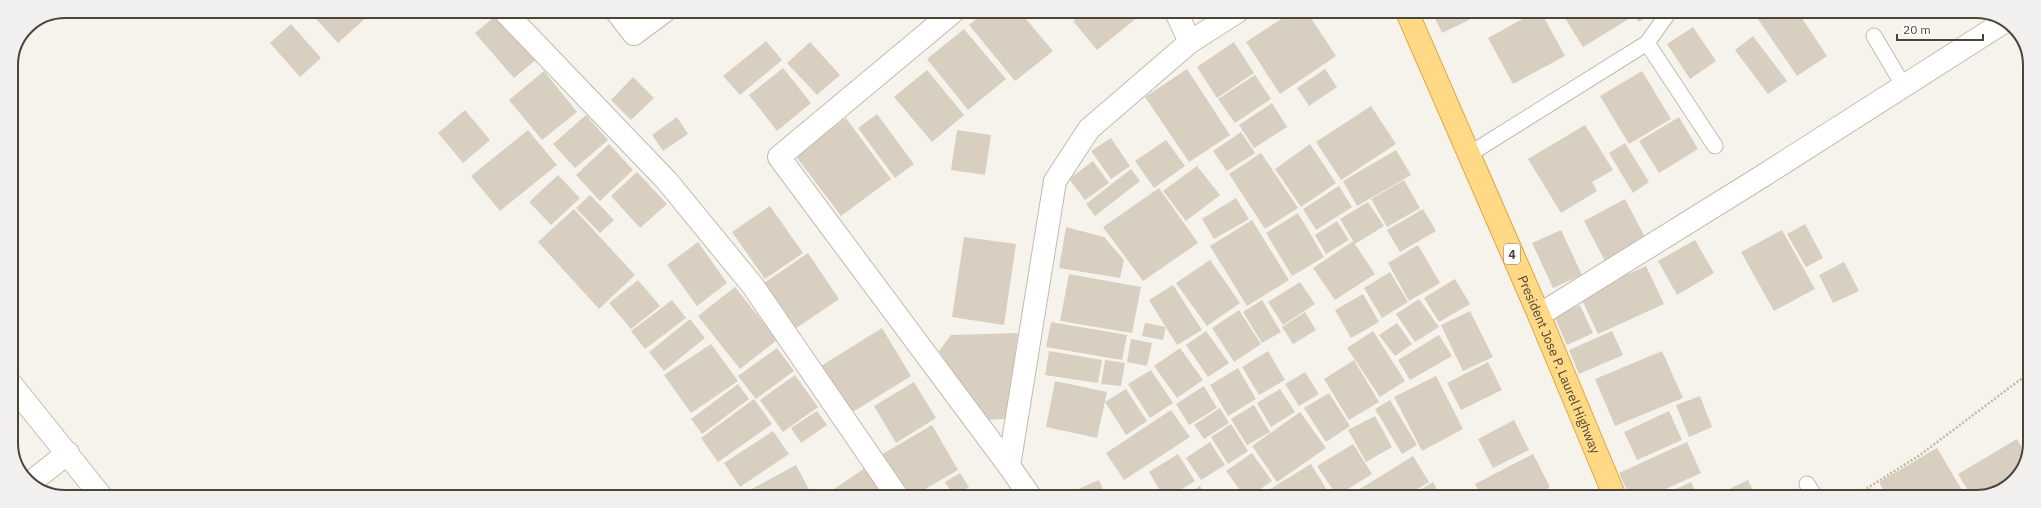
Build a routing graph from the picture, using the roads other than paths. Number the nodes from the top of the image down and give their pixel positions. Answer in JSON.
{"nodes":[{"id":1,"x":511,"y":18,"type":"edge"},
{"id":2,"x":621,"y":18,"type":"edge"},
{"id":3,"x":656,"y":18,"type":"edge"},
{"id":4,"x":946,"y":18,"type":"edge"},
{"id":5,"x":1179,"y":18,"type":"edge"},
{"id":6,"x":1228,"y":18,"type":"edge"},
{"id":7,"x":1410,"y":18,"type":"edge"},
{"id":8,"x":1665,"y":18,"type":"edge"},
{"id":9,"x":2000,"y":25,"type":"edge"},
{"id":10,"x":1874,"y":36,"type":"dead end"},
{"id":11,"x":1190,"y":42,"type":"junction"},
{"id":12,"x":1647,"y":43,"type":"junction"},
{"id":13,"x":1903,"y":85,"type":"junction"},
{"id":14,"x":1715,"y":146,"type":"dead end"},
{"id":15,"x":1468,"y":155,"type":"junction"},
{"id":16,"x":1539,"y":315,"type":"junction"},
{"id":17,"x":18,"y":393,"type":"edge"},
{"id":18,"x":68,"y":454,"type":"junction"},
{"id":19,"x":1009,"y":466,"type":"junction"},
{"id":20,"x":35,"y":479,"type":"edge"},
{"id":21,"x":1806,"y":484,"type":"dead end"},
{"id":22,"x":96,"y":490,"type":"edge"},
{"id":23,"x":893,"y":490,"type":"edge"},
{"id":24,"x":1026,"y":490,"type":"edge"},
{"id":25,"x":1612,"y":490,"type":"edge"},
{"id":26,"x":1810,"y":490,"type":"edge"}],
"edges":[{"from":1,"to":23,"type":"street"},
{"from":2,"to":3,"type":"street"},
{"from":4,"to":19,"type":"street"},
{"from":5,"to":11,"type":"street"},
{"from":6,"to":11,"type":"street"},
{"from":7,"to":15,"type":"highway","name":"President Jose P. Laurel Highway","number":"4"},
{"from":8,"to":12,"type":"lane"},
{"from":9,"to":13,"type":"street"},
{"from":10,"to":13,"type":"lane"},
{"from":11,"to":19,"type":"street"},
{"from":12,"to":14,"type":"lane"},
{"from":12,"to":15,"type":"lane"},
{"from":13,"to":16,"type":"street"},
{"from":15,"to":16,"type":"highway","name":"President Jose P. Laurel Highway","number":"4"},
{"from":16,"to":25,"type":"highway","name":"President Jose P. Laurel Highway","number":"4"},
{"from":17,"to":18,"type":"street"},
{"from":18,"to":20,"type":"street"},
{"from":18,"to":22,"type":"street"},
{"from":19,"to":24,"type":"street"},
{"from":21,"to":26,"type":"lane"}]}
